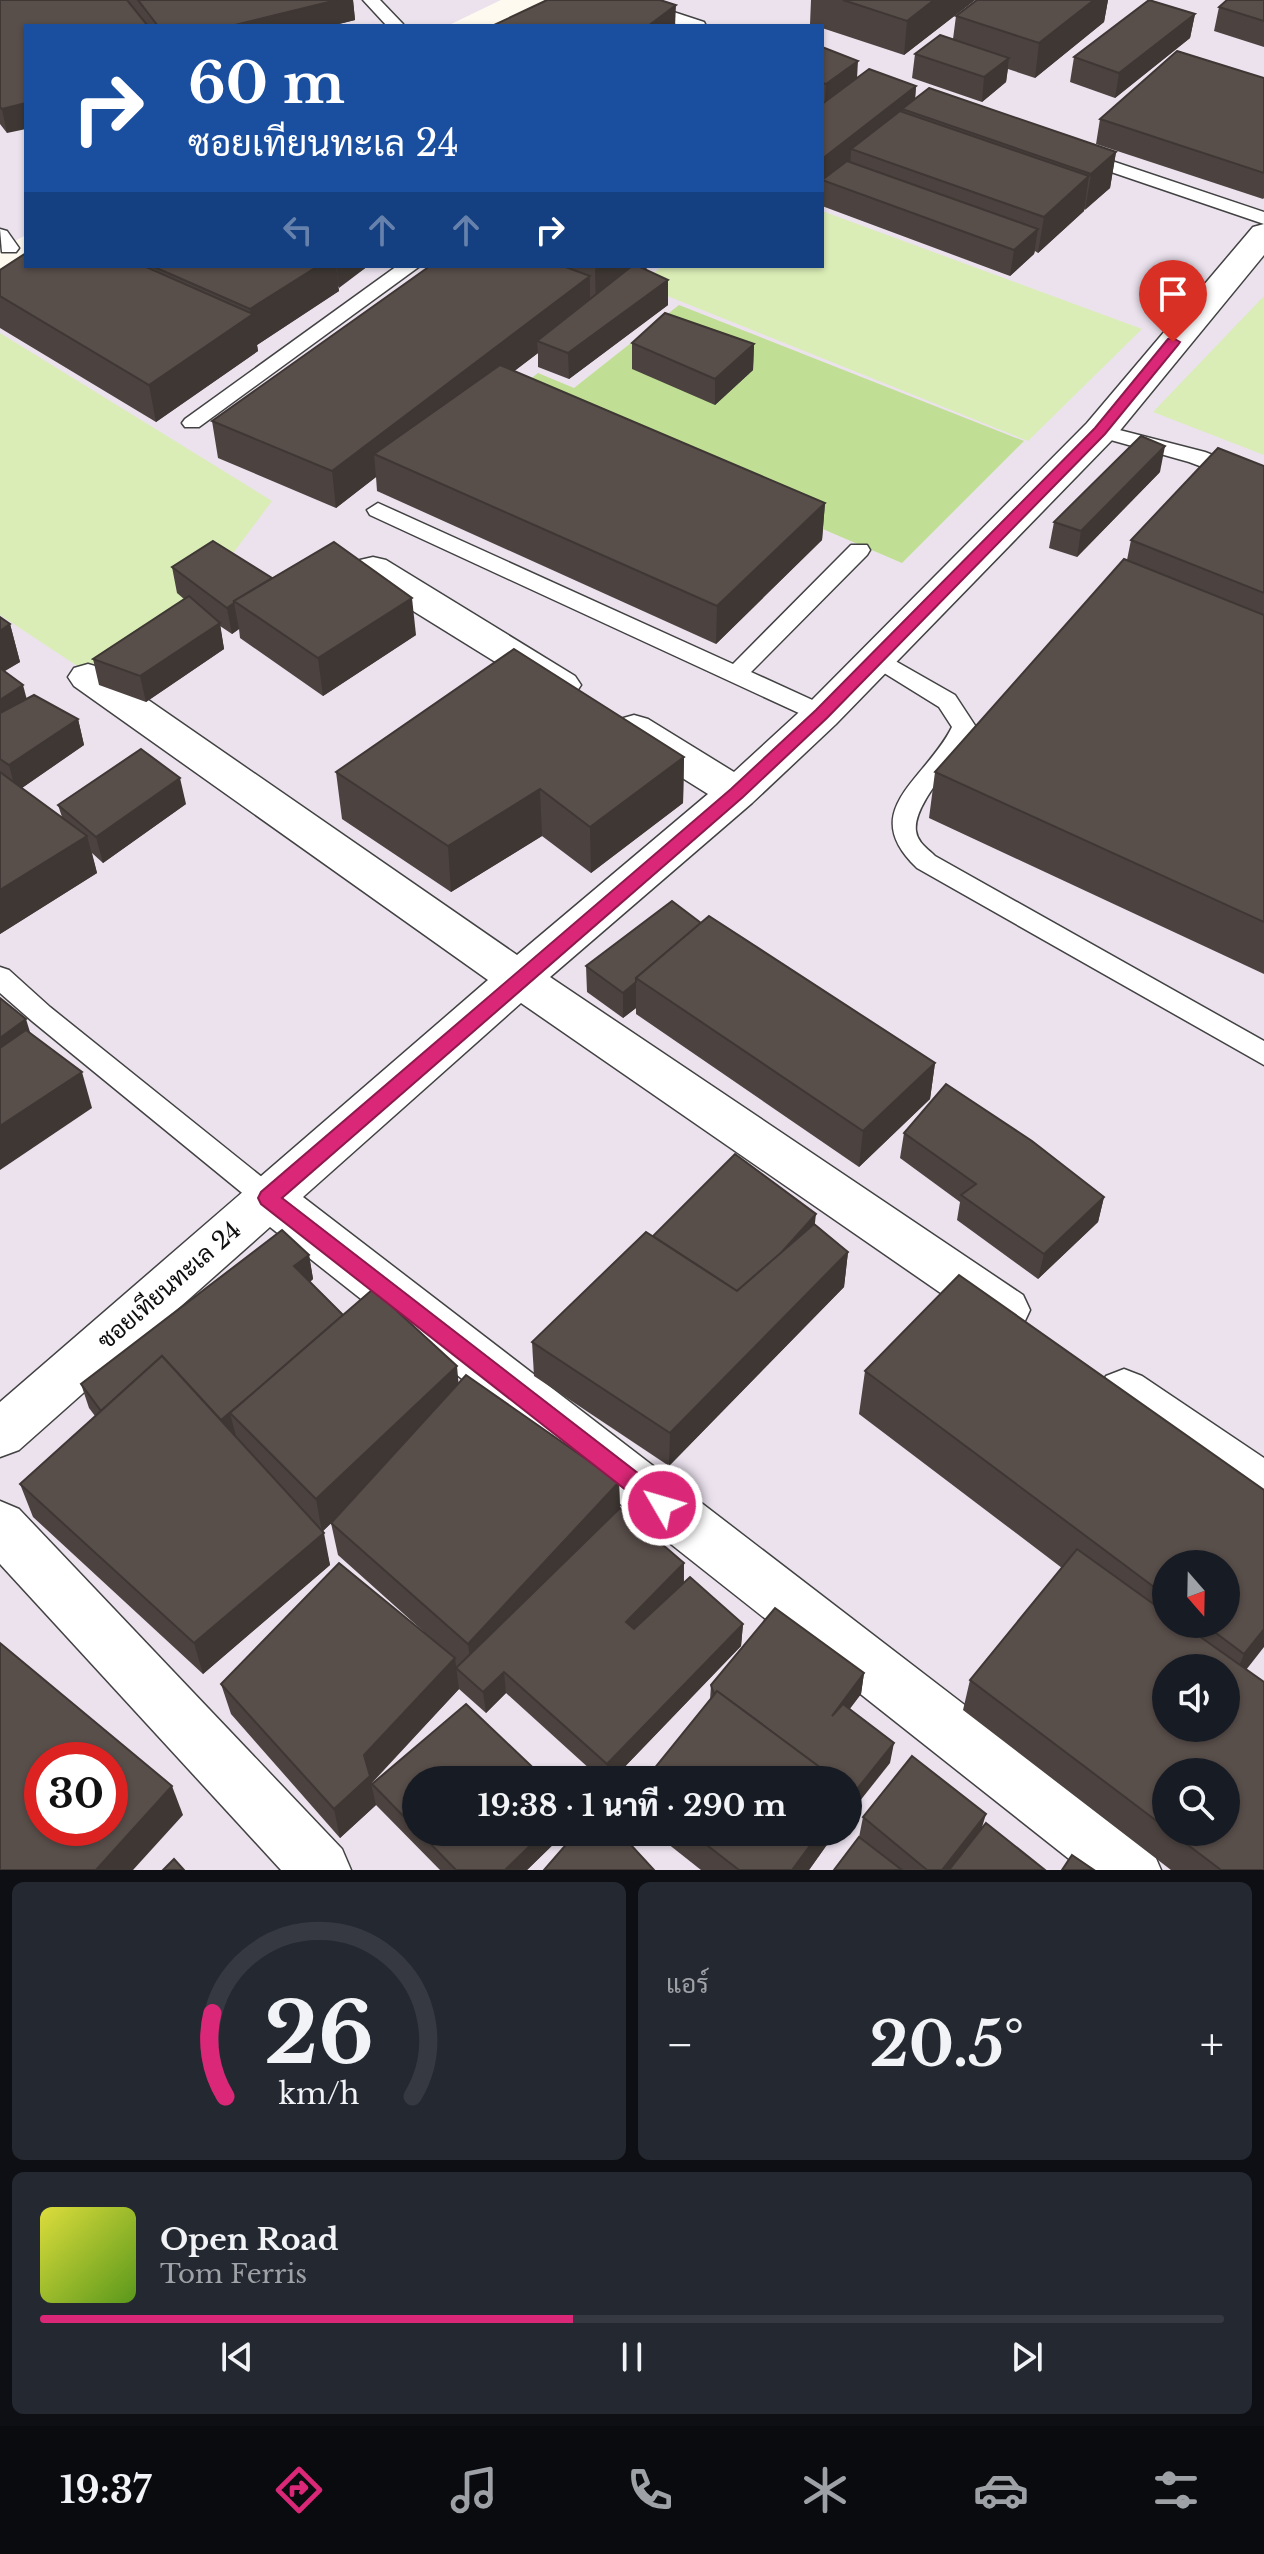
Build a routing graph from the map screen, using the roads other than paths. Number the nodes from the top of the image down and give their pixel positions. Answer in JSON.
{"nodes":[{"id":1,"x":371,"y":0,"type":"edge"},
{"id":2,"x":643,"y":7,"type":"edge"},
{"id":3,"x":395,"y":24,"type":"dead end"},
{"id":4,"x":692,"y":24,"type":"edge"},
{"id":5,"x":1058,"y":148,"type":"edge"},
{"id":6,"x":1260,"y":241,"type":"edge"},
{"id":7,"x":407,"y":268,"type":"edge"},
{"id":8,"x":192,"y":423,"type":"dead end"},
{"id":9,"x":1100,"y":431,"type":"junction"},
{"id":10,"x":1264,"y":483,"type":"edge"},
{"id":11,"x":378,"y":510,"type":"dead end"},
{"id":12,"x":859,"y":550,"type":"dead end"},
{"id":13,"x":373,"y":569,"type":"edge"},
{"id":14,"x":876,"y":658,"type":"junction"},
{"id":15,"x":737,"y":673,"type":"junction"},
{"id":16,"x":88,"y":677,"type":"dead end"},
{"id":17,"x":822,"y":714,"type":"junction"},
{"id":18,"x":737,"y":793,"type":"junction"},
{"id":19,"x":0,"y":977,"type":"edge"},
{"id":20,"x":519,"y":979,"type":"junction"},
{"id":21,"x":1264,"y":1054,"type":"edge"},
{"id":22,"x":268,"y":1198,"type":"junction"},
{"id":23,"x":1042,"y":1336,"type":"edge"},
{"id":24,"x":1094,"y":1372,"type":"edge"},
{"id":25,"x":0,"y":1434,"type":"edge"},
{"id":26,"x":1264,"y":1488,"type":"edge"},
{"id":27,"x":0,"y":1526,"type":"edge"},
{"id":28,"x":321,"y":1870,"type":"edge"},
{"id":29,"x":1131,"y":1870,"type":"edge"}],
"edges":[{"from":1,"to":3,"type":"lane"},
{"from":2,"to":4,"type":"lane"},
{"from":5,"to":6,"type":"lane"},
{"from":6,"to":9,"type":"street","name":"ซอยเทียนทะเล 24"},
{"from":7,"to":8,"type":"lane"},
{"from":9,"to":10,"type":"lane"},
{"from":9,"to":14,"type":"street","name":"ซอยเทียนทะเล 24"},
{"from":11,"to":15,"type":"lane"},
{"from":12,"to":15,"type":"lane"},
{"from":13,"to":18,"type":"street"},
{"from":14,"to":17,"type":"street","name":"ซอยเทียนทะเล 24"},
{"from":14,"to":21,"type":"lane"},
{"from":15,"to":17,"type":"lane"},
{"from":16,"to":20,"type":"street"},
{"from":17,"to":18,"type":"street","name":"ซอยเทียนทะเล 24"},
{"from":18,"to":20,"type":"street","name":"ซอยเทียนทะเล 24"},
{"from":19,"to":22,"type":"lane"},
{"from":20,"to":22,"type":"street","name":"ซอยเทียนทะเล 24"},
{"from":20,"to":23,"type":"street"},
{"from":22,"to":25,"type":"street","name":"ซอยเทียนทะเล 24"},
{"from":22,"to":29,"type":"street"},
{"from":24,"to":26,"type":"street"},
{"from":27,"to":28,"type":"street"}]}
